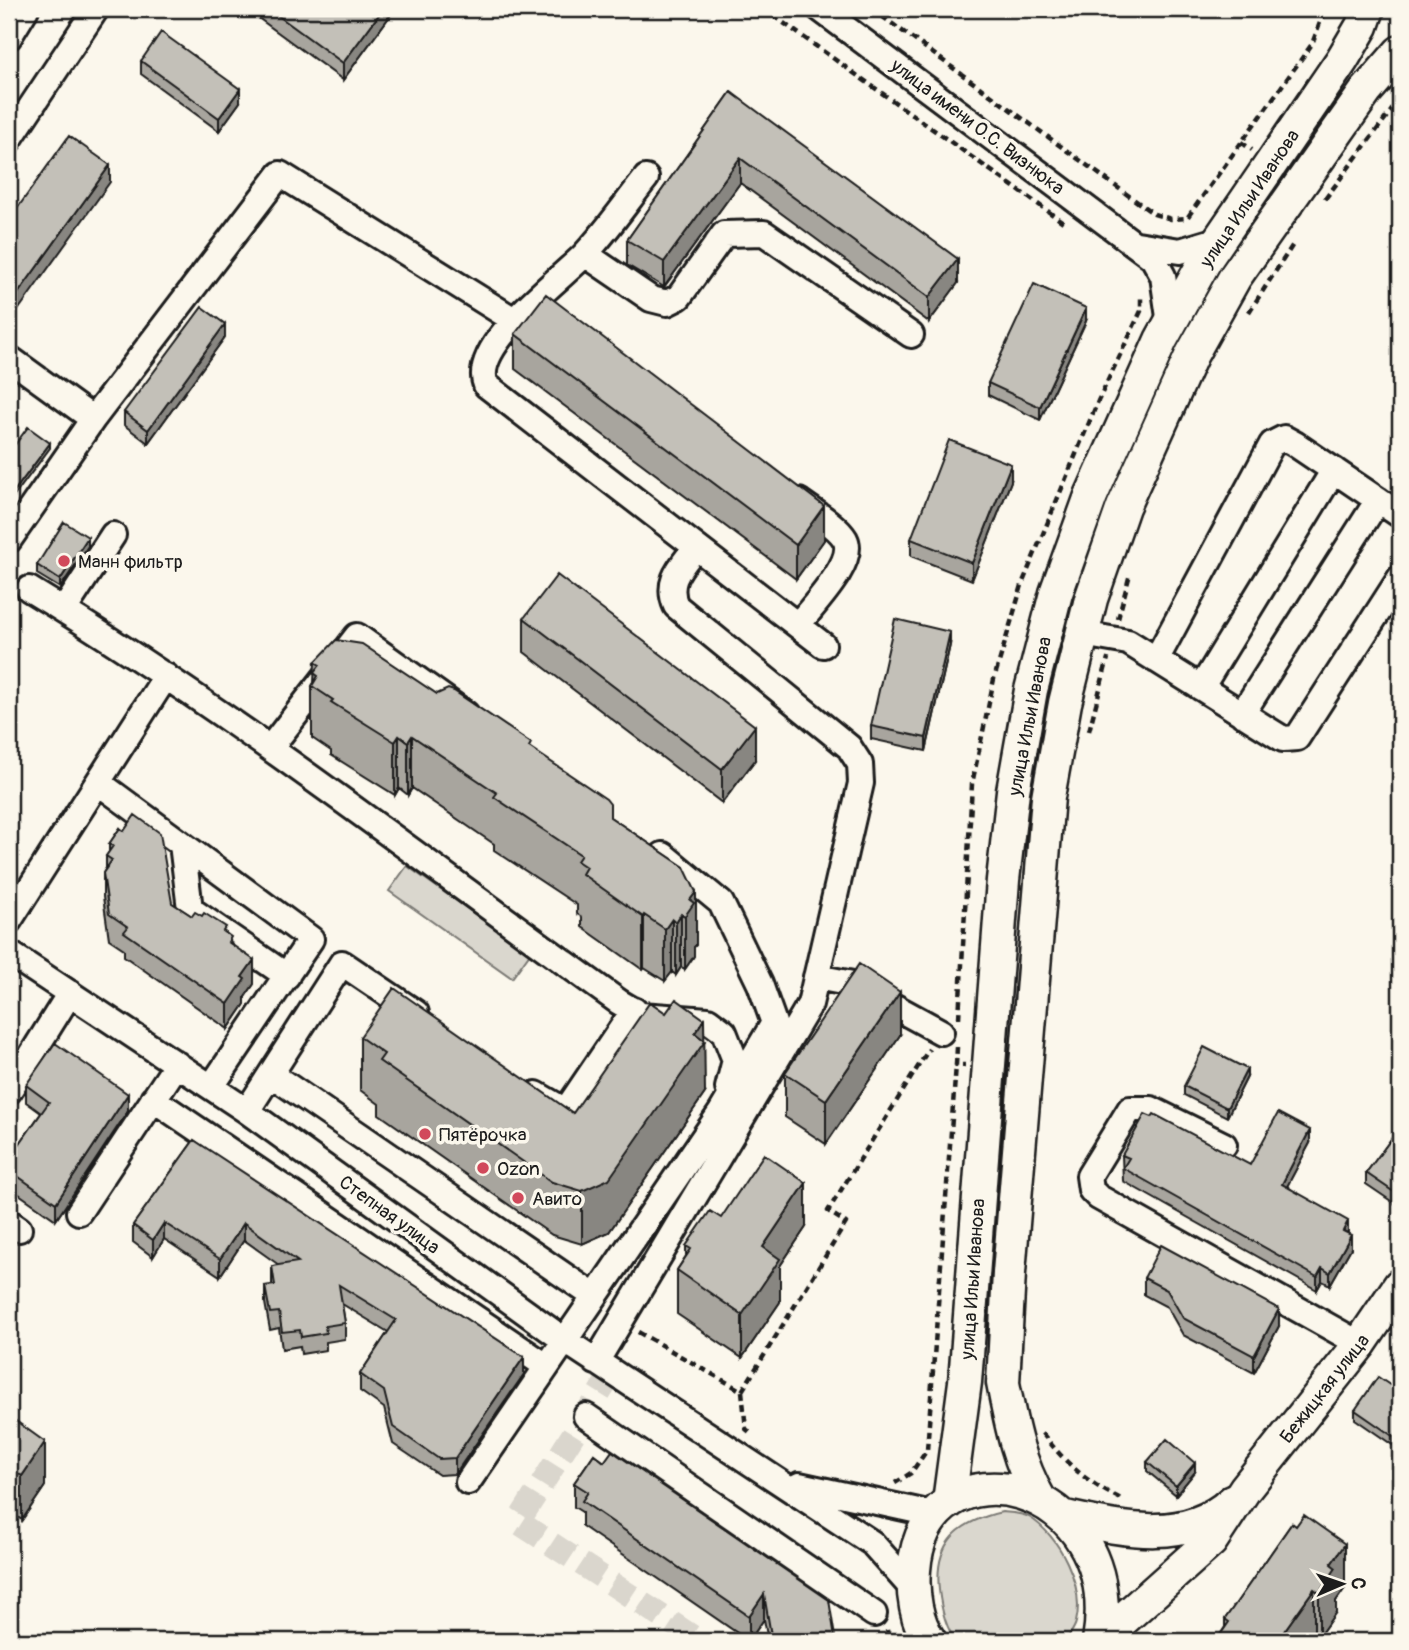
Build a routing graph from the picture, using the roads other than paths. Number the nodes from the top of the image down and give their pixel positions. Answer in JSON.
{"nodes":[{"id":1,"x":26,"y":9,"type":"edge"},
{"id":2,"x":96,"y":9,"type":"edge"},
{"id":3,"x":820,"y":9,"type":"edge"},
{"id":4,"x":1368,"y":9,"type":"edge"},
{"id":5,"x":9,"y":37,"type":"edge"},
{"id":6,"x":1400,"y":52,"type":"edge"},
{"id":7,"x":9,"y":140,"type":"edge"},
{"id":8,"x":646,"y":178,"type":"dead end"},
{"id":9,"x":1220,"y":239,"type":"junction"},
{"id":10,"x":1136,"y":244,"type":"junction"},
{"id":11,"x":585,"y":254,"type":"junction"},
{"id":12,"x":536,"y":296,"type":"junction"},
{"id":13,"x":558,"y":313,"type":"edge"},
{"id":14,"x":514,"y":320,"type":"junction"},
{"id":15,"x":1170,"y":324,"type":"junction"},
{"id":16,"x":911,"y":335,"type":"dead end"},
{"id":17,"x":9,"y":358,"type":"edge"},
{"id":18,"x":93,"y":419,"type":"junction"},
{"id":19,"x":1334,"y":470,"type":"junction"},
{"id":20,"x":778,"y":485,"type":"edge"},
{"id":21,"x":1378,"y":500,"type":"junction"},
{"id":22,"x":1400,"y":515,"type":"edge"},
{"id":23,"x":113,"y":535,"type":"dead end"},
{"id":24,"x":9,"y":540,"type":"edge"},
{"id":25,"x":696,"y":547,"type":"junction"},
{"id":26,"x":1400,"y":578,"type":"edge"},
{"id":27,"x":29,"y":589,"type":"dead end"},
{"id":28,"x":64,"y":610,"type":"junction"},
{"id":29,"x":797,"y":625,"type":"junction"},
{"id":30,"x":1082,"y":634,"type":"junction"},
{"id":31,"x":823,"y":645,"type":"dead end"},
{"id":32,"x":1156,"y":660,"type":"junction"},
{"id":33,"x":166,"y":676,"type":"junction"},
{"id":34,"x":1201,"y":688,"type":"junction"},
{"id":35,"x":1242,"y":714,"type":"junction"},
{"id":36,"x":488,"y":730,"type":"edge"},
{"id":37,"x":270,"y":748,"type":"junction"},
{"id":38,"x":99,"y":783,"type":"junction"},
{"id":39,"x":647,"y":844,"type":"edge"},
{"id":40,"x":182,"y":845,"type":"junction"},
{"id":41,"x":9,"y":921,"type":"edge"},
{"id":42,"x":9,"y":953,"type":"edge"},
{"id":43,"x":287,"y":976,"type":"junction"},
{"id":44,"x":816,"y":976,"type":"junction"},
{"id":45,"x":70,"y":993,"type":"junction"},
{"id":46,"x":634,"y":1010,"type":"junction"},
{"id":47,"x":432,"y":1024,"type":"edge"},
{"id":48,"x":931,"y":1035,"type":"road end"},
{"id":49,"x":177,"y":1064,"type":"junction"},
{"id":50,"x":272,"y":1074,"type":"junction"},
{"id":51,"x":522,"y":1084,"type":"edge"},
{"id":52,"x":212,"y":1086,"type":"junction"},
{"id":53,"x":9,"y":1091,"type":"edge"},
{"id":54,"x":153,"y":1099,"type":"junction"},
{"id":55,"x":247,"y":1111,"type":"junction"},
{"id":56,"x":721,"y":1112,"type":"junction"},
{"id":57,"x":1224,"y":1145,"type":"dead end"},
{"id":58,"x":79,"y":1212,"type":"dead end"},
{"id":59,"x":1400,"y":1285,"type":"edge"},
{"id":60,"x":594,"y":1296,"type":"junction"},
{"id":61,"x":564,"y":1340,"type":"junction"},
{"id":62,"x":1360,"y":1344,"type":"junction"},
{"id":63,"x":596,"y":1362,"type":"junction"},
{"id":64,"x":546,"y":1366,"type":"junction"},
{"id":65,"x":586,"y":1416,"type":"dead end"},
{"id":66,"x":772,"y":1476,"type":"junction"},
{"id":67,"x":468,"y":1482,"type":"dead end"},
{"id":68,"x":1245,"y":1489,"type":"junction"},
{"id":69,"x":1039,"y":1498,"type":"junction"},
{"id":70,"x":940,"y":1508,"type":"junction"},
{"id":71,"x":1065,"y":1517,"type":"junction"},
{"id":72,"x":912,"y":1588,"type":"junction"},
{"id":73,"x":874,"y":1614,"type":"dead end"},
{"id":74,"x":925,"y":1638,"type":"edge"},
{"id":75,"x":1099,"y":1641,"type":"edge"}],
"edges":[{"from":1,"to":5,"type":"street"},
{"from":2,"to":7,"type":"street"},
{"from":3,"to":10,"type":"street","name":"улица имени О.С. Визнюка"},
{"from":4,"to":9,"type":"main road","name":"улица Ильи Иванова"},
{"from":6,"to":30,"type":"main road","name":"улица Ильи Иванова"},
{"from":8,"to":11,"type":"street"},
{"from":9,"to":10,"type":"street"},
{"from":9,"to":15,"type":"main road","name":"улица Ильи Иванова"},
{"from":10,"to":15,"type":"street","name":"улица имени О.С. Визнюка"},
{"from":11,"to":12,"type":"street"},
{"from":11,"to":16,"type":"street"},
{"from":12,"to":13,"type":"street"},
{"from":12,"to":14,"type":"street"},
{"from":14,"to":18,"type":"street"},
{"from":14,"to":25,"type":"street"},
{"from":15,"to":70,"type":"main road","name":"улица Ильи Иванова"},
{"from":17,"to":18,"type":"street"},
{"from":18,"to":24,"type":"street"},
{"from":19,"to":21,"type":"street"},
{"from":19,"to":32,"type":"street"},
{"from":19,"to":34,"type":"street"},
{"from":20,"to":29,"type":"street"},
{"from":21,"to":22,"type":"street"},
{"from":21,"to":35,"type":"street"},
{"from":23,"to":28,"type":"street"},
{"from":25,"to":29,"type":"street"},
{"from":25,"to":44,"type":"street"},
{"from":26,"to":35,"type":"street"},
{"from":27,"to":28,"type":"street"},
{"from":28,"to":33,"type":"street"},
{"from":29,"to":31,"type":"street"},
{"from":30,"to":32,"type":"street"},
{"from":30,"to":69,"type":"main road","name":"улица Ильи Иванова"},
{"from":32,"to":34,"type":"street"},
{"from":33,"to":37,"type":"street"},
{"from":33,"to":38,"type":"street"},
{"from":34,"to":35,"type":"street"},
{"from":36,"to":37,"type":"street"},
{"from":37,"to":46,"type":"street"},
{"from":38,"to":40,"type":"street"},
{"from":38,"to":41,"type":"street"},
{"from":39,"to":56,"type":"street"},
{"from":40,"to":43,"type":"street"},
{"from":40,"to":43,"type":"street"},
{"from":42,"to":45,"type":"street","name":"Степная улица"},
{"from":43,"to":52,"type":"street"},
{"from":44,"to":48,"type":"street"},
{"from":44,"to":63,"type":"street"},
{"from":45,"to":49,"type":"street","name":"Степная улица"},
{"from":45,"to":53,"type":"street"},
{"from":46,"to":51,"type":"street"},
{"from":46,"to":56,"type":"street"},
{"from":47,"to":50,"type":"street"},
{"from":49,"to":52,"type":"street","name":"Степная улица"},
{"from":49,"to":54,"type":"street"},
{"from":50,"to":55,"type":"street"},
{"from":50,"to":60,"type":"street"},
{"from":52,"to":55,"type":"street","name":"Степная улица"},
{"from":54,"to":58,"type":"street"},
{"from":54,"to":64,"type":"street"},
{"from":55,"to":61,"type":"street","name":"Степная улица"},
{"from":56,"to":60,"type":"street"},
{"from":57,"to":62,"type":"street"},
{"from":59,"to":62,"type":"main road","name":"Бежицкая улица"},
{"from":60,"to":61,"type":"street"},
{"from":61,"to":63,"type":"street","name":"Степная улица"},
{"from":61,"to":64,"type":"street"},
{"from":62,"to":68,"type":"main road","name":"Бежицкая улица"},
{"from":63,"to":66,"type":"street","name":"Степная улица"},
{"from":64,"to":67,"type":"street"},
{"from":65,"to":73,"type":"street"},
{"from":66,"to":70,"type":"street"},
{"from":66,"to":72,"type":"street"},
{"from":68,"to":71,"type":"main road"},
{"from":68,"to":75,"type":"main road"},
{"from":69,"to":70,"type":"main road"},
{"from":69,"to":71,"type":"main road"},
{"from":70,"to":72,"type":"main road","name":"улица Ильи Иванова"},
{"from":71,"to":75,"type":"main road"},
{"from":72,"to":74,"type":"main road","name":"улица Ильи Иванова"}]}
